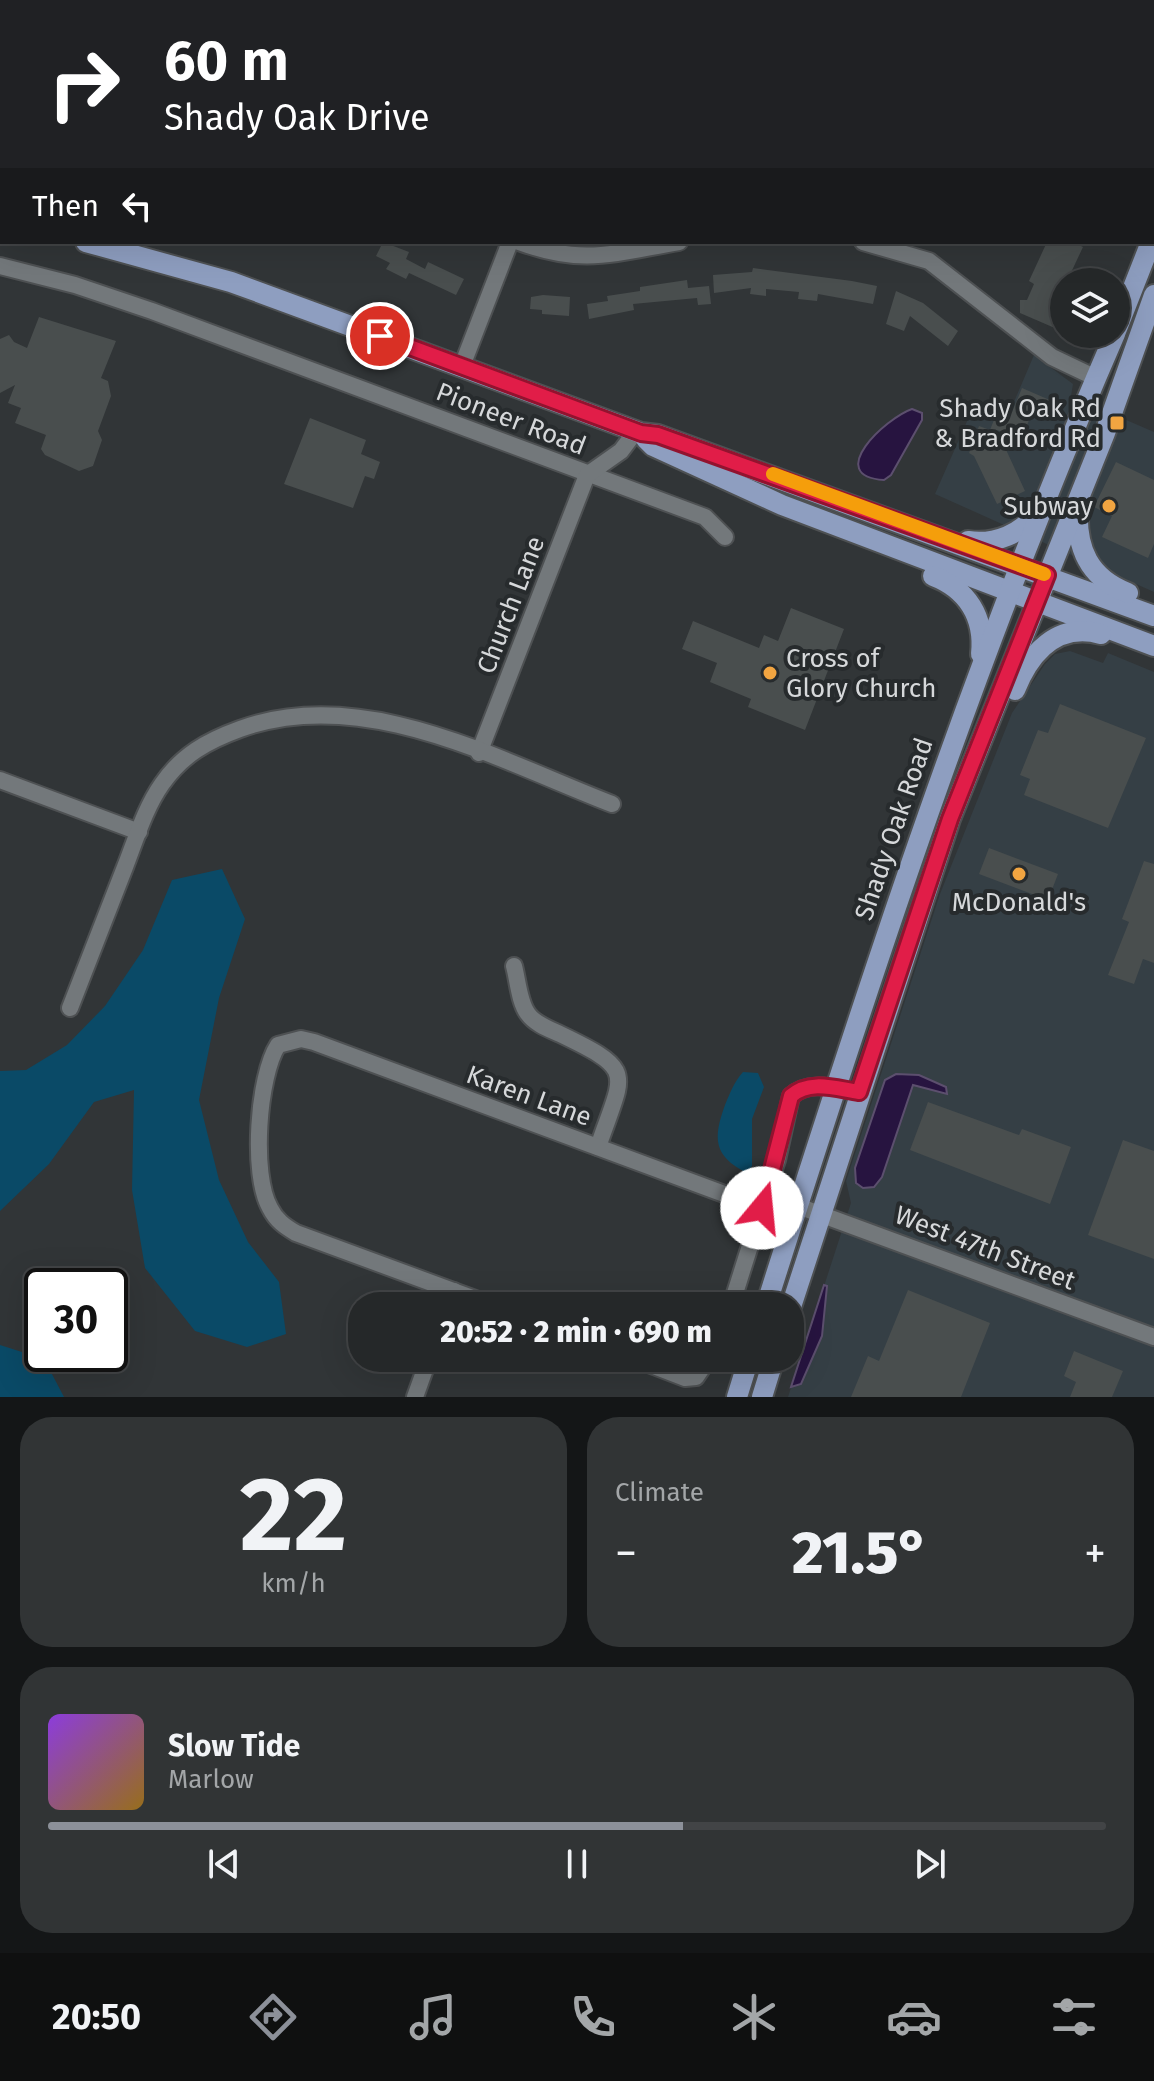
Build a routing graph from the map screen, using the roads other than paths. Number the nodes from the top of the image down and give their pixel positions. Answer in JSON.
{"nodes":[{"id":1,"x":93,"y":244,"type":"edge"},
{"id":2,"x":509,"y":244,"type":"edge"},
{"id":3,"x":525,"y":244,"type":"edge"},
{"id":4,"x":667,"y":244,"type":"edge"},
{"id":5,"x":870,"y":244,"type":"edge"},
{"id":6,"x":1150,"y":244,"type":"edge"},
{"id":7,"x":0,"y":266,"type":"edge"},
{"id":8,"x":1130,"y":294,"type":"edge"},
{"id":9,"x":1154,"y":295,"type":"edge"},
{"id":10,"x":1108,"y":348,"type":"edge"},
{"id":11,"x":462,"y":366,"type":"junction"},
{"id":12,"x":1096,"y":378,"type":"junction"},
{"id":13,"x":638,"y":432,"type":"junction"},
{"id":14,"x":587,"y":475,"type":"junction"},
{"id":15,"x":1048,"y":495,"type":"junction"},
{"id":16,"x":1079,"y":499,"type":"junction"},
{"id":17,"x":782,"y":505,"type":"junction"},
{"id":18,"x":725,"y":537,"type":"dead end"},
{"id":19,"x":945,"y":537,"type":"junction"},
{"id":20,"x":1021,"y":565,"type":"junction"},
{"id":21,"x":1047,"y":575,"type":"junction"},
{"id":22,"x":1009,"y":593,"type":"junction"},
{"id":23,"x":1036,"y":602,"type":"junction"},
{"id":24,"x":1154,"y":603,"type":"edge"},
{"id":25,"x":1154,"y":616,"type":"edge"},
{"id":26,"x":1154,"y":648,"type":"edge"},
{"id":27,"x":976,"y":678,"type":"junction"},
{"id":28,"x":479,"y":753,"type":"junction"},
{"id":29,"x":0,"y":780,"type":"edge"},
{"id":30,"x":966,"y":781,"type":"junction"},
{"id":31,"x":612,"y":804,"type":"dead end"},
{"id":32,"x":139,"y":832,"type":"junction"},
{"id":33,"x":514,"y":966,"type":"dead end"},
{"id":34,"x":70,"y":1008,"type":"dead end"},
{"id":35,"x":835,"y":1088,"type":"junction"},
{"id":36,"x":859,"y":1092,"type":"junction"},
{"id":37,"x":598,"y":1147,"type":"junction"},
{"id":38,"x":798,"y":1206,"type":"junction"},
{"id":39,"x":762,"y":1208,"type":"junction"},
{"id":40,"x":821,"y":1213,"type":"junction"},
{"id":41,"x":437,"y":1292,"type":"edge"},
{"id":42,"x":735,"y":1292,"type":"edge"},
{"id":43,"x":770,"y":1292,"type":"edge"},
{"id":44,"x":796,"y":1292,"type":"edge"},
{"id":45,"x":1154,"y":1337,"type":"edge"},
{"id":46,"x":424,"y":1372,"type":"edge"},
{"id":47,"x":669,"y":1372,"type":"edge"},
{"id":48,"x":699,"y":1372,"type":"edge"},
{"id":49,"x":745,"y":1372,"type":"edge"},
{"id":50,"x":770,"y":1372,"type":"edge"},
{"id":51,"x":415,"y":1397,"type":"edge"},
{"id":52,"x":737,"y":1397,"type":"edge"},
{"id":53,"x":762,"y":1397,"type":"edge"}],
"edges":[{"from":1,"to":11,"type":"main road"},
{"from":2,"to":11,"type":"street"},
{"from":3,"to":4,"type":"street"},
{"from":5,"to":12,"type":"street"},
{"from":6,"to":8,"type":"main road","name":"Shady Oak Road"},
{"from":7,"to":14,"type":"street","name":"Pioneer Road"},
{"from":9,"to":16,"type":"main road","name":"Shady Oak Road"},
{"from":10,"to":12,"type":"main road","name":"Shady Oak Road"},
{"from":11,"to":13,"type":"main road"},
{"from":12,"to":15,"type":"main road","name":"Shady Oak Road"},
{"from":13,"to":14,"type":"street"},
{"from":13,"to":17,"type":"main road"},
{"from":13,"to":19,"type":"main road"},
{"from":14,"to":18,"type":"street","name":"Pioneer Road"},
{"from":14,"to":28,"type":"street","name":"Church Lane"},
{"from":15,"to":19,"type":"main road"},
{"from":15,"to":20,"type":"main road","name":"Shady Oak Road"},
{"from":16,"to":21,"type":"main road","name":"Shady Oak Road"},
{"from":16,"to":24,"type":"main road"},
{"from":17,"to":22,"type":"main road"},
{"from":17,"to":27,"type":"main road"},
{"from":19,"to":20,"type":"main road"},
{"from":20,"to":21,"type":"main road"},
{"from":20,"to":22,"type":"main road","name":"Shady Oak Road"},
{"from":21,"to":23,"type":"main road","name":"Shady Oak Road"},
{"from":21,"to":25,"type":"main road"},
{"from":22,"to":23,"type":"main road"},
{"from":22,"to":27,"type":"main road","name":"Shady Oak Road"},
{"from":23,"to":26,"type":"main road"},
{"from":23,"to":30,"type":"main road","name":"Shady Oak Road"},
{"from":26,"to":30,"type":"main road"},
{"from":27,"to":35,"type":"main road","name":"Shady Oak Road"},
{"from":28,"to":31,"type":"street"},
{"from":28,"to":32,"type":"street"},
{"from":29,"to":32,"type":"street"},
{"from":30,"to":36,"type":"main road","name":"Shady Oak Road"},
{"from":32,"to":34,"type":"street"},
{"from":33,"to":37,"type":"street"},
{"from":35,"to":36,"type":"street"},
{"from":35,"to":38,"type":"main road","name":"Shady Oak Road"},
{"from":35,"to":39,"type":"street"},
{"from":36,"to":40,"type":"main road","name":"Shady Oak Road"},
{"from":37,"to":39,"type":"street","name":"Karen Lane"},
{"from":37,"to":41,"type":"street","name":"Karen Lane"},
{"from":38,"to":40,"type":"street","name":"West 47th Street"},
{"from":38,"to":43,"type":"main road","name":"Shady Oak Road"},
{"from":39,"to":42,"type":"street"},
{"from":40,"to":44,"type":"main road","name":"Shady Oak Road"},
{"from":40,"to":45,"type":"street","name":"West 47th Street"},
{"from":46,"to":51,"type":"street"},
{"from":47,"to":48,"type":"street"},
{"from":49,"to":52,"type":"main road"},
{"from":50,"to":53,"type":"main road"}]}
